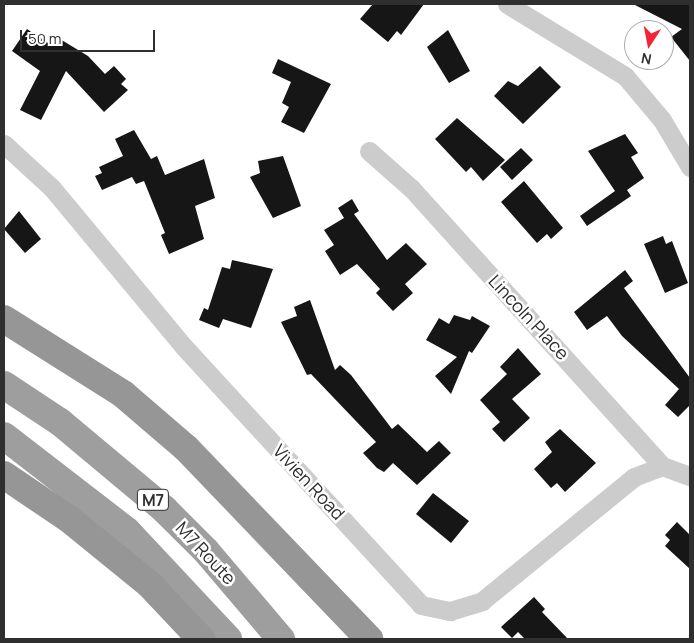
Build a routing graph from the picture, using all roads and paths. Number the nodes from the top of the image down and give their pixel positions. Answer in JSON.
{"nodes":[{"id":1,"x":507,"y":4,"type":"edge"},
{"id":2,"x":4,"y":144,"type":"edge"},
{"id":3,"x":369,"y":151,"type":"dead end"},
{"id":4,"x":690,"y":166,"type":"edge"},
{"id":5,"x":4,"y":318,"type":"edge"},
{"id":6,"x":4,"y":385,"type":"edge"},
{"id":7,"x":4,"y":436,"type":"edge"},
{"id":8,"x":662,"y":466,"type":"junction"},
{"id":9,"x":4,"y":475,"type":"edge"},
{"id":10,"x":690,"y":476,"type":"edge"},
{"id":11,"x":201,"y":639,"type":"edge"},
{"id":12,"x":228,"y":639,"type":"edge"},
{"id":13,"x":281,"y":639,"type":"edge"},
{"id":14,"x":369,"y":639,"type":"edge"}],
"edges":[{"from":1,"to":4,"type":"street"},
{"from":2,"to":8,"type":"street","name":"Vivien Road"},
{"from":3,"to":8,"type":"street","name":"Lincoln Place"},
{"from":5,"to":14,"type":"highway"},
{"from":6,"to":13,"type":"highway","name":"M7 Route","number":"M7"},
{"from":7,"to":12,"type":"highway","number":"M7"},
{"from":8,"to":10,"type":"street","name":"Lincoln Place"},
{"from":9,"to":11,"type":"highway"}]}
